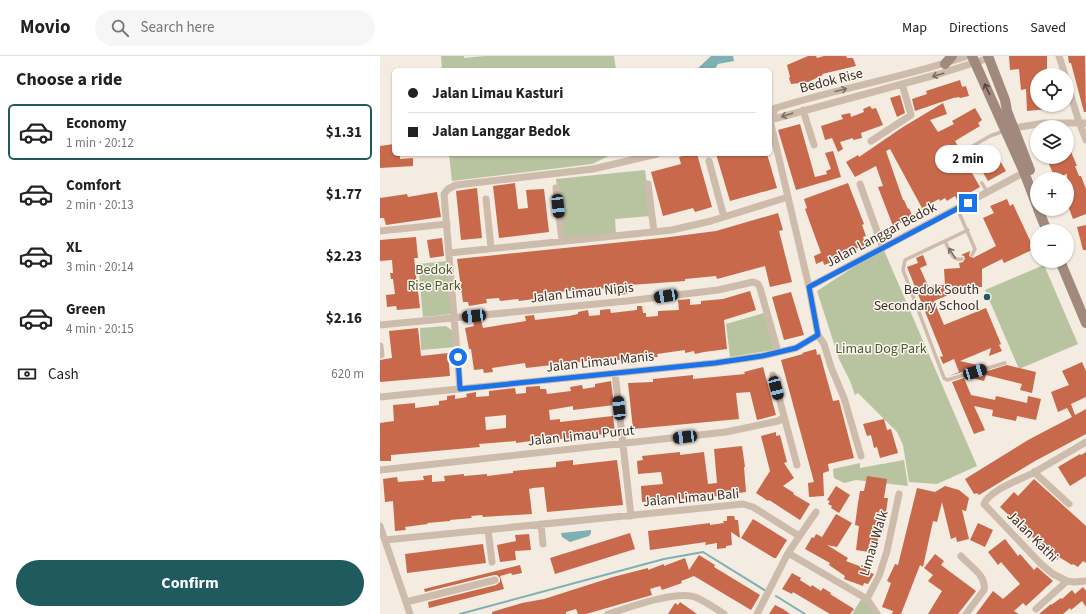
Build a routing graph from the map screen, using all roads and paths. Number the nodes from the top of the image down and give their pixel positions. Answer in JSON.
{"nodes":[{"id":1,"x":967,"y":56,"type":"edge"},
{"id":2,"x":1059,"y":56,"type":"edge"},
{"id":3,"x":988,"y":57,"type":"edge"},
{"id":4,"x":948,"y":60,"type":"edge"},
{"id":5,"x":973,"y":60,"type":"edge"},
{"id":6,"x":1063,"y":68,"type":"edge"},
{"id":7,"x":902,"y":84,"type":"junction"},
{"id":8,"x":1074,"y":101,"type":"edge"},
{"id":9,"x":773,"y":109,"type":"edge"},
{"id":10,"x":804,"y":110,"type":"junction"},
{"id":11,"x":772,"y":119,"type":"edge"},
{"id":12,"x":1082,"y":122,"type":"edge"},
{"id":13,"x":772,"y":129,"type":"edge"},
{"id":14,"x":1009,"y":129,"type":"junction"},
{"id":15,"x":1086,"y":140,"type":"edge"},
{"id":16,"x":871,"y":141,"type":"dead end"},
{"id":17,"x":814,"y":145,"type":"dead end"},
{"id":18,"x":971,"y":147,"type":"dead end"},
{"id":19,"x":628,"y":156,"type":"edge"},
{"id":20,"x":648,"y":156,"type":"edge"},
{"id":21,"x":709,"y":161,"type":"dead end"},
{"id":22,"x":593,"y":168,"type":"junction"},
{"id":23,"x":1027,"y":171,"type":"junction"},
{"id":24,"x":1030,"y":176,"type":"edge"},
{"id":25,"x":982,"y":182,"type":"dead end"},
{"id":26,"x":1030,"y":182,"type":"edge"},
{"id":27,"x":648,"y":184,"type":"dead end"},
{"id":28,"x":860,"y":184,"type":"dead end"},
{"id":29,"x":556,"y":188,"type":"dead end"},
{"id":30,"x":987,"y":192,"type":"junction"},
{"id":31,"x":788,"y":198,"type":"junction"},
{"id":32,"x":486,"y":199,"type":"dead end"},
{"id":33,"x":957,"y":208,"type":"junction"},
{"id":34,"x":724,"y":217,"type":"junction"},
{"id":35,"x":447,"y":224,"type":"junction"},
{"id":36,"x":968,"y":230,"type":"junction"},
{"id":37,"x":380,"y":231,"type":"edge"},
{"id":38,"x":654,"y":232,"type":"junction"},
{"id":39,"x":562,"y":241,"type":"junction"},
{"id":40,"x":945,"y":241,"type":"junction"},
{"id":41,"x":491,"y":248,"type":"junction"},
{"id":42,"x":884,"y":248,"type":"junction"},
{"id":43,"x":449,"y":253,"type":"junction"},
{"id":44,"x":972,"y":254,"type":"dead end"},
{"id":45,"x":962,"y":259,"type":"dead end"},
{"id":46,"x":1063,"y":268,"type":"edge"},
{"id":47,"x":1069,"y":268,"type":"edge"},
{"id":48,"x":809,"y":287,"type":"junction"},
{"id":49,"x":1086,"y":308,"type":"edge"},
{"id":50,"x":455,"y":318,"type":"junction"},
{"id":51,"x":1086,"y":323,"type":"edge"},
{"id":52,"x":380,"y":325,"type":"edge"},
{"id":53,"x":818,"y":335,"type":"junction"},
{"id":54,"x":380,"y":346,"type":"edge"},
{"id":55,"x":778,"y":352,"type":"junction"},
{"id":56,"x":381,"y":355,"type":"edge"},
{"id":57,"x":1005,"y":363,"type":"dead end"},
{"id":58,"x":615,"y":373,"type":"junction"},
{"id":59,"x":773,"y":375,"type":"dead end"},
{"id":60,"x":460,"y":389,"type":"junction"},
{"id":61,"x":380,"y":397,"type":"edge"},
{"id":62,"x":784,"y":418,"type":"junction"},
{"id":63,"x":1086,"y":442,"type":"edge"},
{"id":64,"x":623,"y":444,"type":"junction"},
{"id":65,"x":861,"y":456,"type":"dead end"},
{"id":66,"x":797,"y":464,"type":"dead end"},
{"id":67,"x":380,"y":470,"type":"edge"},
{"id":68,"x":1034,"y":472,"type":"junction"},
{"id":69,"x":899,"y":494,"type":"dead end"},
{"id":70,"x":1069,"y":504,"type":"dead end"},
{"id":71,"x":816,"y":512,"type":"dead end"},
{"id":72,"x":631,"y":516,"type":"junction"},
{"id":73,"x":541,"y":524,"type":"junction"},
{"id":74,"x":380,"y":526,"type":"edge"},
{"id":75,"x":488,"y":530,"type":"junction"},
{"id":76,"x":799,"y":536,"type":"junction"},
{"id":77,"x":385,"y":540,"type":"junction"},
{"id":78,"x":543,"y":544,"type":"dead end"},
{"id":79,"x":788,"y":553,"type":"junction"},
{"id":80,"x":961,"y":556,"type":"dead end"},
{"id":81,"x":492,"y":562,"type":"dead end"},
{"id":82,"x":495,"y":580,"type":"dead end"},
{"id":83,"x":1067,"y":581,"type":"junction"},
{"id":84,"x":1086,"y":581,"type":"edge"},
{"id":85,"x":868,"y":598,"type":"junction"},
{"id":86,"x":406,"y":602,"type":"junction"},
{"id":87,"x":1036,"y":609,"type":"dead end"},
{"id":88,"x":410,"y":614,"type":"edge"},
{"id":89,"x":608,"y":614,"type":"edge"},
{"id":90,"x":724,"y":614,"type":"edge"},
{"id":91,"x":757,"y":614,"type":"edge"},
{"id":92,"x":876,"y":614,"type":"edge"},
{"id":93,"x":966,"y":614,"type":"edge"}],
"edges":[{"from":1,"to":4,"type":"street","name":"Bedok Rise"},
{"from":2,"to":6,"type":"street"},
{"from":3,"to":5,"type":"street","name":"Bedok Rise"},
{"from":3,"to":14,"type":"main road"},
{"from":9,"to":4,"type":"street","name":"Bedok Rise","one_way":true},
{"from":5,"to":7,"type":"street","name":"Bedok Rise","one_way":true},
{"from":14,"to":5,"type":"main road","one_way":true},
{"from":7,"to":10,"type":"street","name":"Bedok Rise"},
{"from":7,"to":16,"type":"street"},
{"from":8,"to":12,"type":"street"},
{"from":10,"to":11,"type":"street","name":"Bedok Rise","one_way":true},
{"from":10,"to":17,"type":"street","name":"Bedok Rise"},
{"from":12,"to":14,"type":"street"},
{"from":12,"to":15,"type":"street"},
{"from":13,"to":31,"type":"street"},
{"from":14,"to":18,"type":"lane"},
{"from":14,"to":23,"type":"main road"},
{"from":19,"to":22,"type":"street"},
{"from":20,"to":22,"type":"street"},
{"from":21,"to":34,"type":"street"},
{"from":22,"to":35,"type":"street"},
{"from":23,"to":24,"type":"main road"},
{"from":23,"to":26,"type":"main road"},
{"from":23,"to":30,"type":"street","name":"Jalan Langgar Bedok"},
{"from":25,"to":30,"type":"lane"},
{"from":27,"to":38,"type":"street"},
{"from":28,"to":42,"type":"street"},
{"from":29,"to":39,"type":"street"},
{"from":30,"to":33,"type":"street","name":"Jalan Langgar Bedok"},
{"from":31,"to":34,"type":"street"},
{"from":31,"to":48,"type":"street"},
{"from":32,"to":41,"type":"street"},
{"from":33,"to":36,"type":"lane"},
{"from":33,"to":42,"type":"street","name":"Jalan Langgar Bedok"},
{"from":34,"to":38,"type":"street"},
{"from":35,"to":37,"type":"street"},
{"from":35,"to":43,"type":"street"},
{"from":36,"to":40,"type":"lane"},
{"from":36,"to":44,"type":"lane"},
{"from":38,"to":39,"type":"street"},
{"from":39,"to":41,"type":"street"},
{"from":45,"to":40,"type":"lane","one_way":true},
{"from":40,"to":57,"type":"lane"},
{"from":41,"to":43,"type":"street"},
{"from":42,"to":48,"type":"street","name":"Jalan Langgar Bedok"},
{"from":43,"to":50,"type":"street"},
{"from":46,"to":51,"type":"main road"},
{"from":47,"to":49,"type":"main road"},
{"from":48,"to":53,"type":"street"},
{"from":50,"to":52,"type":"street","name":"Jalan Limau Nipis"},
{"from":50,"to":55,"type":"street","name":"Jalan Limau Nipis"},
{"from":50,"to":60,"type":"street"},
{"from":53,"to":55,"type":"street","name":"Jalan Limau Manis"},
{"from":53,"to":65,"type":"street"},
{"from":54,"to":56,"type":"street"},
{"from":55,"to":58,"type":"street","name":"Jalan Limau Manis"},
{"from":58,"to":60,"type":"street","name":"Jalan Limau Manis"},
{"from":58,"to":64,"type":"street","name":"Jalan Limau Bali"},
{"from":59,"to":62,"type":"street"},
{"from":60,"to":61,"type":"street","name":"Jalan Limau Manis"},
{"from":62,"to":64,"type":"street","name":"Jalan Limau Purut"},
{"from":62,"to":66,"type":"street"},
{"from":63,"to":68,"type":"street"},
{"from":64,"to":67,"type":"street","name":"Jalan Limau Purut"},
{"from":64,"to":72,"type":"street","name":"Jalan Limau Bali"},
{"from":68,"to":70,"type":"street"},
{"from":68,"to":83,"type":"street","name":"Jalan Kathi"},
{"from":69,"to":85,"type":"street","name":"Limau Walk"},
{"from":71,"to":76,"type":"street"},
{"from":72,"to":73,"type":"street","name":"Jalan Limau Bali"},
{"from":72,"to":76,"type":"street","name":"Jalan Limau Bali"},
{"from":73,"to":75,"type":"street","name":"Jalan Limau Bali"},
{"from":73,"to":78,"type":"street"},
{"from":74,"to":77,"type":"street"},
{"from":75,"to":77,"type":"street","name":"Jalan Limau Bali"},
{"from":75,"to":81,"type":"street"},
{"from":76,"to":79,"type":"street"},
{"from":77,"to":86,"type":"street"},
{"from":79,"to":85,"type":"street"},
{"from":79,"to":91,"type":"street"},
{"from":80,"to":93,"type":"street"},
{"from":82,"to":86,"type":"street"},
{"from":83,"to":84,"type":"street","name":"Jalan Kathi"},
{"from":83,"to":87,"type":"street"},
{"from":85,"to":92,"type":"street"},
{"from":86,"to":88,"type":"street"},
{"from":89,"to":90,"type":"street"}]}
